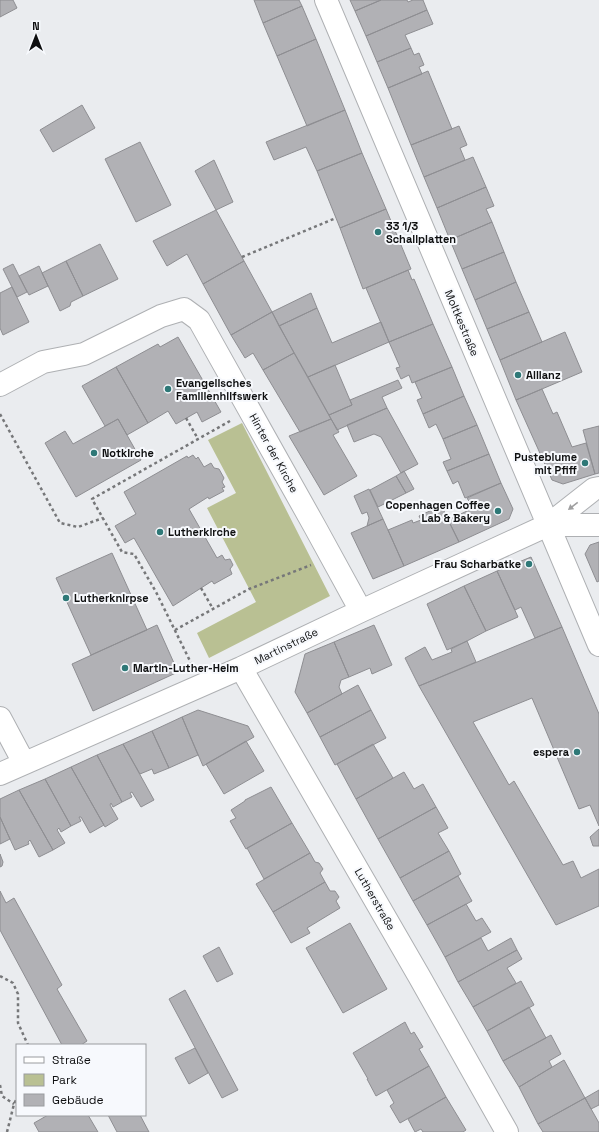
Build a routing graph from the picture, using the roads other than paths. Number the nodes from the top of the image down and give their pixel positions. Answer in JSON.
{"nodes":[{"id":1,"x":326,"y":0,"type":"edge"},
{"id":2,"x":0,"y":385,"type":"edge"},
{"id":3,"x":599,"y":488,"type":"edge"},
{"id":4,"x":548,"y":525,"type":"junction"},
{"id":5,"x":599,"y":525,"type":"edge"},
{"id":6,"x":360,"y":611,"type":"junction"},
{"id":7,"x":599,"y":645,"type":"edge"},
{"id":8,"x":241,"y":668,"type":"junction"},
{"id":9,"x":0,"y":718,"type":"edge"},
{"id":10,"x":24,"y":763,"type":"junction"},
{"id":11,"x":0,"y":774,"type":"edge"},
{"id":12,"x":507,"y":1132,"type":"edge"}],
"edges":[{"from":1,"to":4,"type":"street","name":"Moltkestraße"},
{"from":2,"to":6,"type":"street","name":"Hinter der Kirche"},
{"from":3,"to":4,"type":"street","one_way":true},
{"from":4,"to":5,"type":"street"},
{"from":4,"to":6,"type":"street","name":"Martinstraße"},
{"from":4,"to":7,"type":"street","name":"Moltkestraße"},
{"from":6,"to":8,"type":"street","name":"Martinstraße"},
{"from":8,"to":10,"type":"street","name":"Martinstraße"},
{"from":8,"to":12,"type":"street","name":"Lutherstraße"},
{"from":9,"to":10,"type":"street"},
{"from":10,"to":11,"type":"street","name":"Martinstraße"}]}
